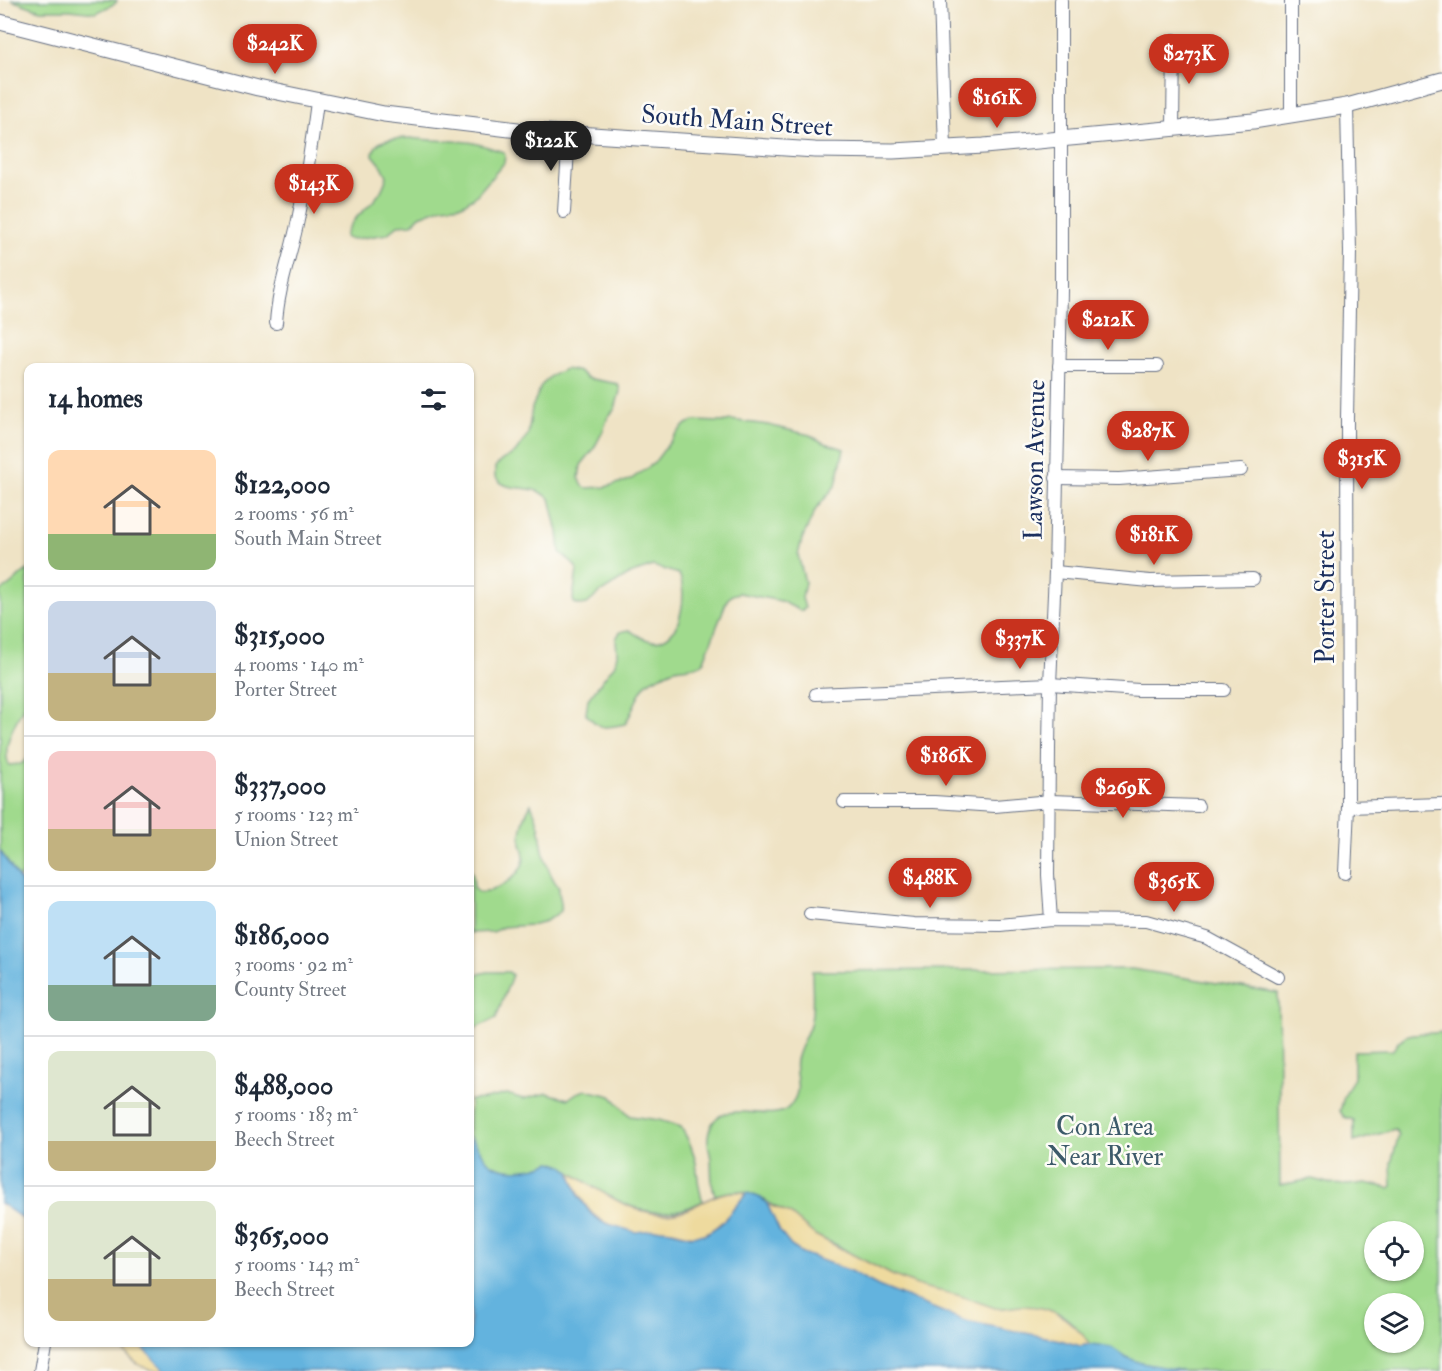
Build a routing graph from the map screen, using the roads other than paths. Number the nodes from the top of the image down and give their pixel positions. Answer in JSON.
{"nodes":[{"id":1,"x":940,"y":0,"type":"edge"},
{"id":2,"x":1061,"y":0,"type":"edge"},
{"id":3,"x":1291,"y":0,"type":"edge"},
{"id":4,"x":0,"y":22,"type":"edge"},
{"id":5,"x":1174,"y":40,"type":"dead end"},
{"id":6,"x":1442,"y":80,"type":"edge"},
{"id":7,"x":318,"y":102,"type":"junction"},
{"id":8,"x":1347,"y":106,"type":"junction"},
{"id":9,"x":1291,"y":116,"type":"junction"},
{"id":10,"x":1173,"y":129,"type":"junction"},
{"id":11,"x":569,"y":134,"type":"junction"},
{"id":12,"x":1061,"y":140,"type":"junction"},
{"id":13,"x":945,"y":149,"type":"junction"},
{"id":14,"x":564,"y":212,"type":"dead end"},
{"id":15,"x":276,"y":323,"type":"dead end"},
{"id":16,"x":1059,"y":366,"type":"junction"},
{"id":17,"x":1157,"y":366,"type":"dead end"},
{"id":18,"x":1240,"y":470,"type":"dead end"},
{"id":19,"x":1056,"y":478,"type":"junction"},
{"id":20,"x":1055,"y":572,"type":"junction"},
{"id":21,"x":1253,"y":579,"type":"dead end"},
{"id":22,"x":1050,"y":684,"type":"junction"},
{"id":23,"x":1224,"y":690,"type":"dead end"},
{"id":24,"x":816,"y":694,"type":"dead end"},
{"id":25,"x":1050,"y":801,"type":"junction"},
{"id":26,"x":844,"y":802,"type":"dead end"},
{"id":27,"x":1442,"y":804,"type":"edge"},
{"id":28,"x":1198,"y":806,"type":"dead end"},
{"id":29,"x":1348,"y":807,"type":"junction"},
{"id":30,"x":1345,"y":873,"type":"dead end"},
{"id":31,"x":810,"y":914,"type":"dead end"},
{"id":32,"x":1051,"y":920,"type":"junction"},
{"id":33,"x":1278,"y":977,"type":"dead end"},
{"id":34,"x":44,"y":1347,"type":"edge"},
{"id":35,"x":40,"y":1371,"type":"edge"}],
"edges":[{"from":1,"to":13,"type":"street"},
{"from":2,"to":12,"type":"street","name":"Lawson Avenue"},
{"from":3,"to":9,"type":"street"},
{"from":4,"to":7,"type":"main road","name":"South Main Street"},
{"from":5,"to":10,"type":"street"},
{"from":6,"to":8,"type":"main road","name":"South Main Street"},
{"from":7,"to":11,"type":"main road","name":"South Main Street"},
{"from":7,"to":15,"type":"street"},
{"from":8,"to":9,"type":"main road","name":"South Main Street"},
{"from":8,"to":29,"type":"street","name":"Porter Street"},
{"from":9,"to":10,"type":"main road","name":"South Main Street"},
{"from":10,"to":12,"type":"main road","name":"South Main Street"},
{"from":11,"to":13,"type":"main road","name":"South Main Street"},
{"from":11,"to":14,"type":"street"},
{"from":12,"to":13,"type":"main road","name":"South Main Street"},
{"from":12,"to":16,"type":"street","name":"Lawson Avenue"},
{"from":16,"to":17,"type":"street"},
{"from":16,"to":19,"type":"street","name":"Lawson Avenue"},
{"from":18,"to":19,"type":"street"},
{"from":19,"to":20,"type":"street","name":"Lawson Avenue"},
{"from":20,"to":21,"type":"street"},
{"from":20,"to":22,"type":"street","name":"Lawson Avenue"},
{"from":22,"to":23,"type":"street"},
{"from":22,"to":24,"type":"street"},
{"from":22,"to":25,"type":"street","name":"Lawson Avenue"},
{"from":25,"to":26,"type":"street"},
{"from":25,"to":28,"type":"street"},
{"from":25,"to":32,"type":"street","name":"Lawson Avenue"},
{"from":27,"to":29,"type":"street"},
{"from":29,"to":30,"type":"street","name":"Porter Street"},
{"from":31,"to":32,"type":"street"},
{"from":32,"to":33,"type":"street"},
{"from":34,"to":35,"type":"street"}]}
